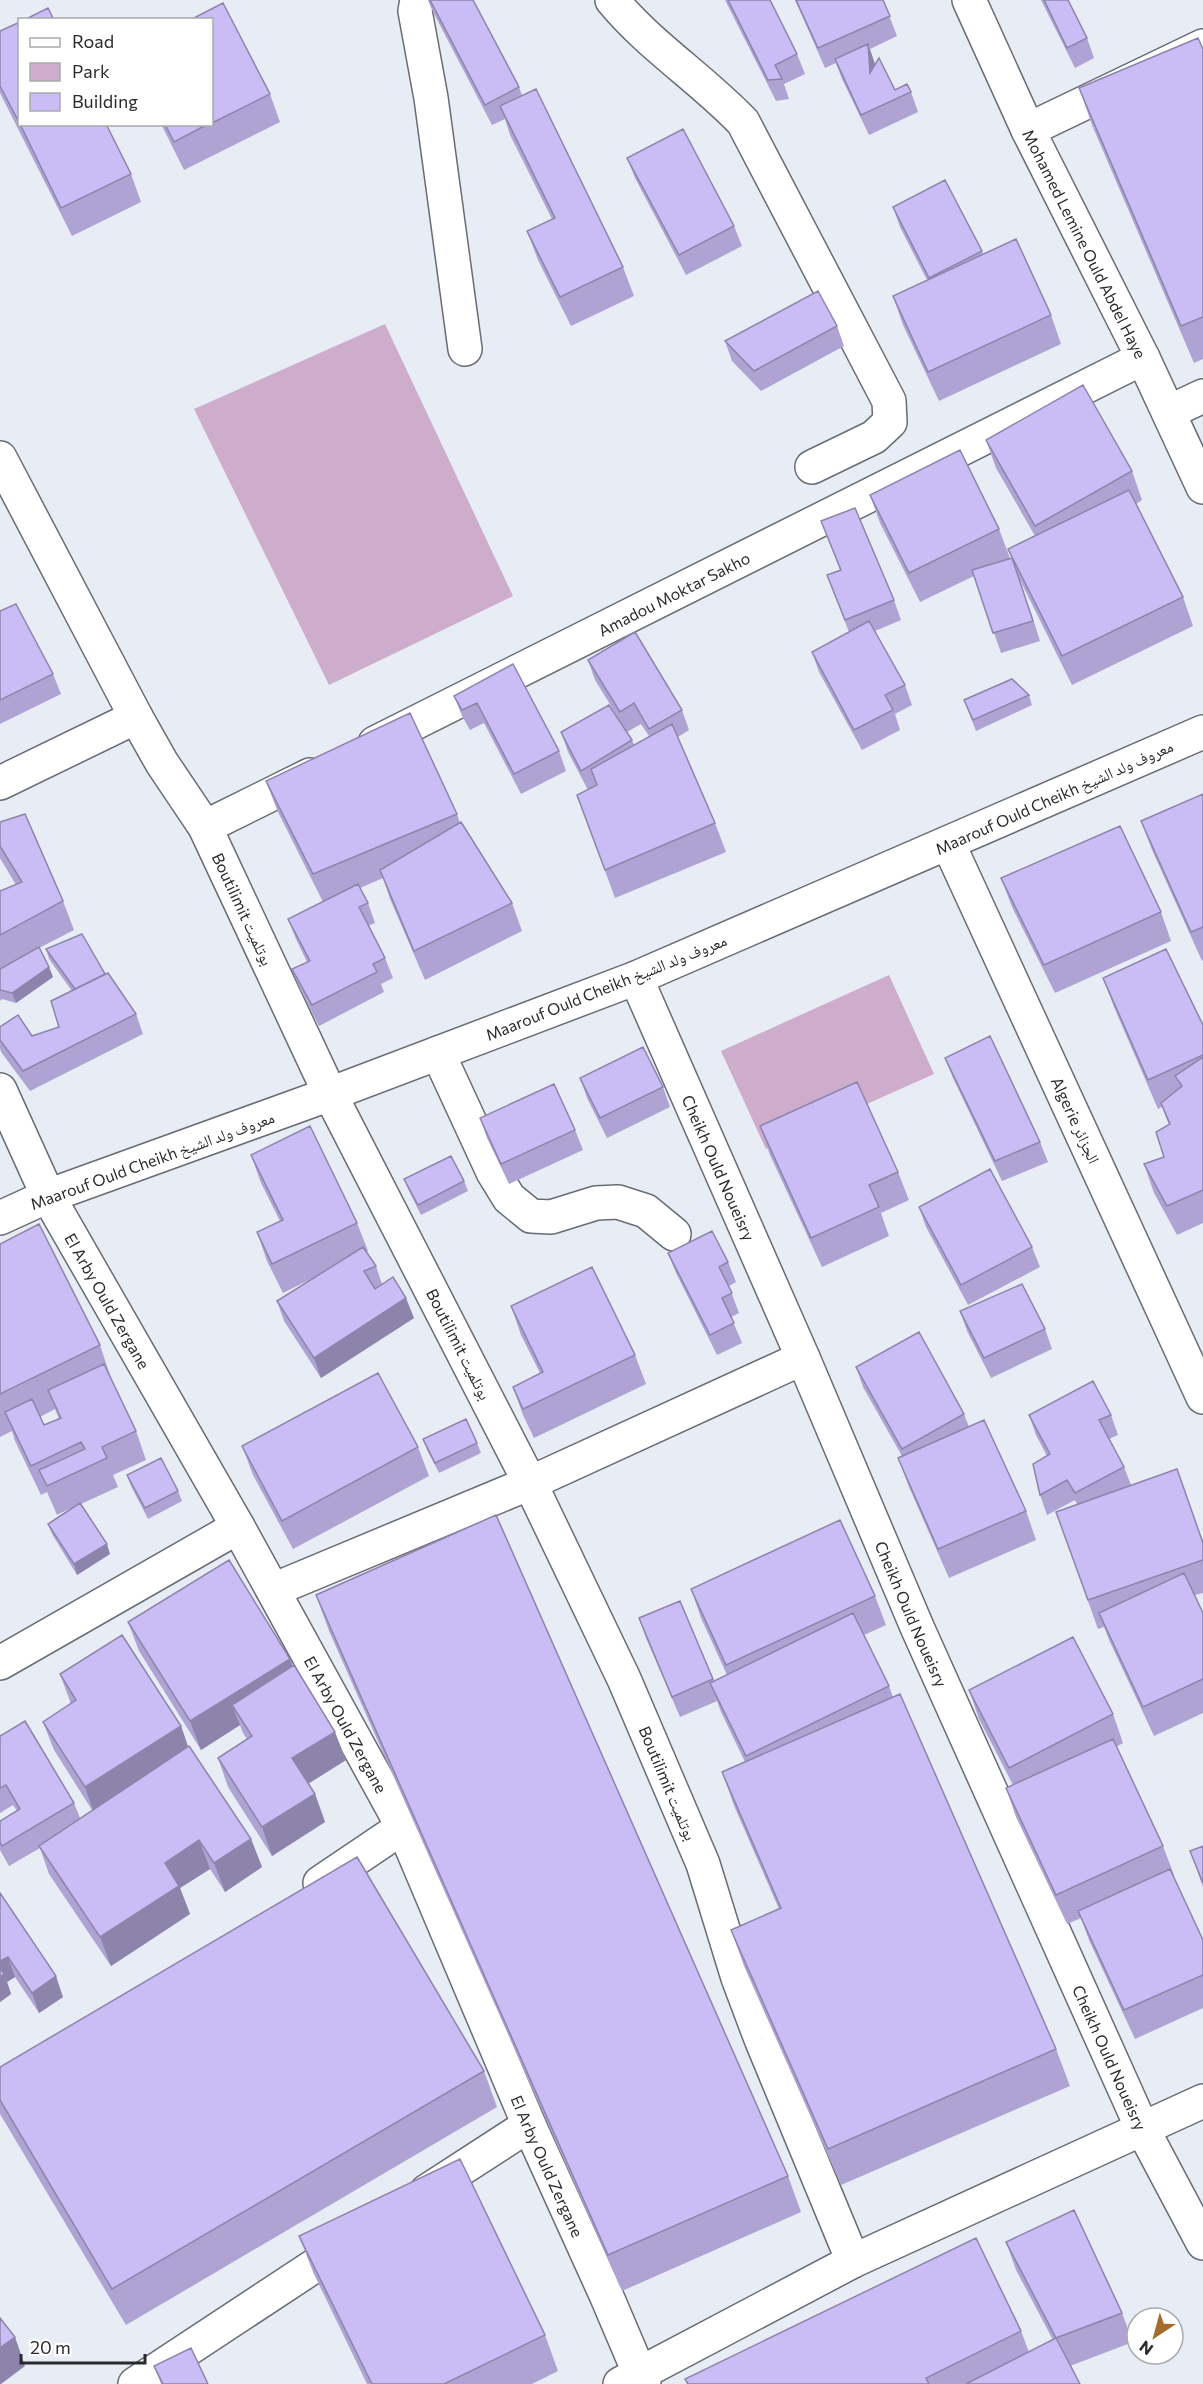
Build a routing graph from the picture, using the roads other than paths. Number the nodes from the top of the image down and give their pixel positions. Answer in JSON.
{"nodes":[{"id":1,"x":417,"y":0,"type":"edge"},
{"id":2,"x":612,"y":0,"type":"edge"},
{"id":3,"x":969,"y":0,"type":"edge"},
{"id":4,"x":1203,"y":46,"type":"edge"},
{"id":5,"x":1029,"y":130,"type":"junction"},
{"id":6,"x":465,"y":350,"type":"dead end"},
{"id":7,"x":1143,"y":358,"type":"junction"},
{"id":8,"x":1203,"y":396,"type":"edge"},
{"id":9,"x":1169,"y":412,"type":"junction"},
{"id":10,"x":0,"y":458,"type":"edge"},
{"id":11,"x":812,"y":467,"type":"dead end"},
{"id":12,"x":1203,"y":487,"type":"edge"},
{"id":13,"x":136,"y":717,"type":"junction"},
{"id":14,"x":1203,"y":732,"type":"edge"},
{"id":15,"x":0,"y":783,"type":"edge"},
{"id":16,"x":205,"y":827,"type":"junction"},
{"id":17,"x":948,"y":843,"type":"junction"},
{"id":18,"x":636,"y":978,"type":"junction"},
{"id":19,"x":438,"y":1053,"type":"junction"},
{"id":20,"x":0,"y":1090,"type":"edge"},
{"id":21,"x":330,"y":1094,"type":"junction"},
{"id":22,"x":48,"y":1196,"type":"junction"},
{"id":23,"x":0,"y":1218,"type":"edge"},
{"id":24,"x":674,"y":1234,"type":"dead end"},
{"id":25,"x":803,"y":1358,"type":"junction"},
{"id":26,"x":1203,"y":1397,"type":"edge"},
{"id":27,"x":530,"y":1483,"type":"junction"},
{"id":28,"x":238,"y":1527,"type":"junction"},
{"id":29,"x":273,"y":1590,"type":"junction"},
{"id":30,"x":0,"y":1663,"type":"edge"},
{"id":31,"x":403,"y":1827,"type":"junction"},
{"id":32,"x":295,"y":1900,"type":"edge"},
{"id":33,"x":1203,"y":2101,"type":"edge"},
{"id":34,"x":529,"y":2125,"type":"junction"},
{"id":35,"x":1142,"y":2128,"type":"junction"},
{"id":36,"x":401,"y":2209,"type":"edge"},
{"id":37,"x":371,"y":2228,"type":"edge"},
{"id":38,"x":1203,"y":2243,"type":"edge"},
{"id":39,"x":853,"y":2261,"type":"junction"},
{"id":40,"x":635,"y":2381,"type":"edge"},
{"id":41,"x":135,"y":2384,"type":"edge"}],
"edges":[{"from":1,"to":6,"type":"street"},
{"from":2,"to":11,"type":"street"},
{"from":3,"to":5,"type":"street","name":"Mohamed Lemine Ould Abdel Haye"},
{"from":4,"to":5,"type":"street"},
{"from":5,"to":7,"type":"street","name":"Mohamed Lemine Ould Abdel Haye"},
{"from":7,"to":9,"type":"street","name":"Mohamed Lemine Ould Abdel Haye"},
{"from":7,"to":16,"type":"street","name":"Amadou Moktar Sakho"},
{"from":8,"to":9,"type":"street"},
{"from":9,"to":12,"type":"street","name":"Mohamed Lemine Ould Abdel Haye"},
{"from":10,"to":13,"type":"street","name":"Boutilimit بوتلميت"},
{"from":13,"to":15,"type":"street"},
{"from":13,"to":16,"type":"street","name":"Boutilimit بوتلميت"},
{"from":14,"to":17,"type":"street","name":"Maarouf Ould Cheikh معروف ولد الشيخ"},
{"from":16,"to":21,"type":"street","name":"Boutilimit بوتلميت"},
{"from":17,"to":18,"type":"street","name":"Maarouf Ould Cheikh معروف ولد الشيخ"},
{"from":17,"to":26,"type":"street","name":"Algerie الجزائر"},
{"from":18,"to":19,"type":"street","name":"Maarouf Ould Cheikh معروف ولد الشيخ"},
{"from":18,"to":25,"type":"street","name":"Cheikh Ould Noueisry"},
{"from":19,"to":21,"type":"street","name":"Maarouf Ould Cheikh معروف ولد الشيخ"},
{"from":19,"to":24,"type":"street"},
{"from":20,"to":22,"type":"street","name":"El Arby Ould Zergane"},
{"from":21,"to":22,"type":"street","name":"Maarouf Ould Cheikh معروف ولد الشيخ"},
{"from":21,"to":27,"type":"street","name":"Boutilimit بوتلميت"},
{"from":22,"to":23,"type":"street","name":"Maarouf Ould Cheikh معروف ولد الشيخ"},
{"from":22,"to":28,"type":"street","name":"El Arby Ould Zergane"},
{"from":25,"to":27,"type":"street"},
{"from":25,"to":35,"type":"street","name":"Cheikh Ould Noueisry"},
{"from":27,"to":29,"type":"street"},
{"from":27,"to":39,"type":"street","name":"Boutilimit بوتلميت"},
{"from":28,"to":29,"type":"street","name":"El Arby Ould Zergane"},
{"from":28,"to":30,"type":"street"},
{"from":29,"to":31,"type":"street","name":"El Arby Ould Zergane"},
{"from":31,"to":32,"type":"street"},
{"from":31,"to":34,"type":"street","name":"El Arby Ould Zergane"},
{"from":33,"to":35,"type":"street"},
{"from":34,"to":36,"type":"street"},
{"from":34,"to":40,"type":"street","name":"El Arby Ould Zergane"},
{"from":35,"to":38,"type":"street","name":"Cheikh Ould Noueisry"},
{"from":35,"to":39,"type":"street"},
{"from":37,"to":41,"type":"street"},
{"from":39,"to":40,"type":"street"}]}
